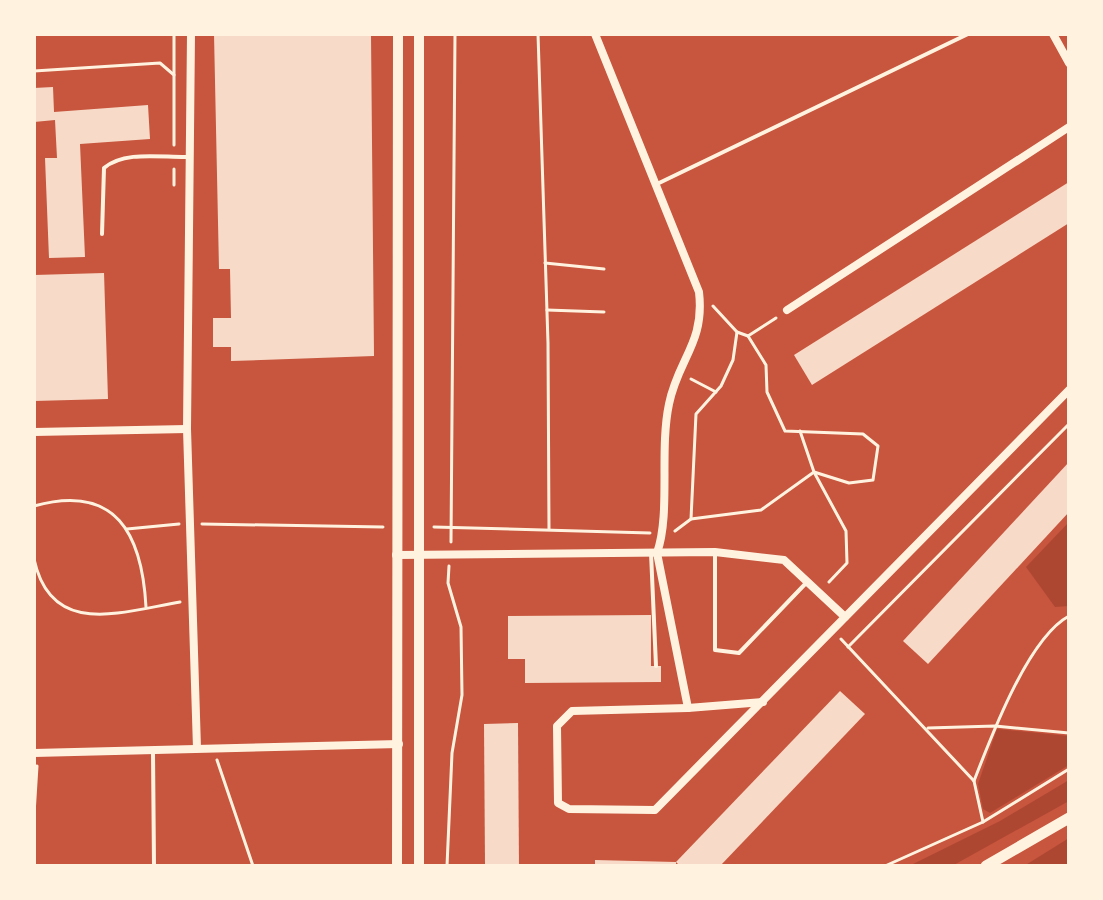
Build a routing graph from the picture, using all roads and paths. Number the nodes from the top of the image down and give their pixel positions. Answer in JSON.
{"nodes":[{"id":1,"x":174,"y":34,"type":"edge"},
{"id":2,"x":191,"y":34,"type":"edge"},
{"id":3,"x":398,"y":34,"type":"edge"},
{"id":4,"x":419,"y":34,"type":"edge"},
{"id":5,"x":455,"y":34,"type":"edge"},
{"id":6,"x":538,"y":34,"type":"edge"},
{"id":7,"x":595,"y":34,"type":"edge"},
{"id":8,"x":968,"y":34,"type":"edge"},
{"id":9,"x":1053,"y":34,"type":"edge"},
{"id":10,"x":1069,"y":63,"type":"edge"},
{"id":11,"x":34,"y":71,"type":"edge"},
{"id":12,"x":174,"y":75,"type":"junction"},
{"id":13,"x":1069,"y":127,"type":"edge"},
{"id":14,"x":174,"y":157,"type":"junction"},
{"id":15,"x":190,"y":157,"type":"junction"},
{"id":16,"x":653,"y":185,"type":"junction"},
{"id":17,"x":174,"y":189,"type":"dead end"},
{"id":18,"x":102,"y":234,"type":"dead end"},
{"id":19,"x":545,"y":263,"type":"junction"},
{"id":20,"x":604,"y":269,"type":"dead end"},
{"id":21,"x":699,"y":292,"type":"junction"},
{"id":22,"x":547,"y":310,"type":"junction"},
{"id":23,"x":787,"y":310,"type":"joint"},
{"id":24,"x":604,"y":312,"type":"dead end"},
{"id":25,"x":737,"y":332,"type":"junction"},
{"id":26,"x":748,"y":336,"type":"junction"},
{"id":27,"x":679,"y":374,"type":"junction"},
{"id":28,"x":1069,"y":390,"type":"edge"},
{"id":29,"x":716,"y":392,"type":"junction"},
{"id":30,"x":1069,"y":424,"type":"edge"},
{"id":31,"x":187,"y":429,"type":"junction"},
{"id":32,"x":800,"y":431,"type":"junction"},
{"id":33,"x":34,"y":432,"type":"edge"},
{"id":34,"x":814,"y":472,"type":"junction"},
{"id":35,"x":34,"y":506,"type":"edge"},
{"id":36,"x":691,"y":519,"type":"junction"},
{"id":37,"x":189,"y":524,"type":"junction"},
{"id":38,"x":387,"y":527,"type":"dead end"},
{"id":39,"x":452,"y":528,"type":"junction"},
{"id":40,"x":127,"y":529,"type":"junction"},
{"id":41,"x":549,"y":529,"type":"junction"},
{"id":42,"x":662,"y":538,"type":"junction"},
{"id":43,"x":715,"y":552,"type":"junction"},
{"id":44,"x":654,"y":553,"type":"junction"},
{"id":45,"x":396,"y":555,"type":"junction"},
{"id":46,"x":419,"y":556,"type":"junction"},
{"id":47,"x":450,"y":556,"type":"junction"},
{"id":48,"x":34,"y":559,"type":"edge"},
{"id":49,"x":808,"y":581,"type":"junction"},
{"id":50,"x":820,"y":592,"type":"junction"},
{"id":51,"x":191,"y":600,"type":"junction"},
{"id":52,"x":146,"y":607,"type":"junction"},
{"id":53,"x":1069,"y":616,"type":"edge"},
{"id":54,"x":845,"y":617,"type":"junction"},
{"id":55,"x":833,"y":630,"type":"junction"},
{"id":56,"x":848,"y":647,"type":"junction"},
{"id":57,"x":656,"y":666,"type":"dead end"},
{"id":58,"x":763,"y":702,"type":"junction"},
{"id":59,"x":688,"y":708,"type":"junction"},
{"id":60,"x":995,"y":726,"type":"junction"},
{"id":61,"x":928,"y":728,"type":"junction"},
{"id":62,"x":1069,"y":733,"type":"edge"},
{"id":63,"x":399,"y":744,"type":"junction"},
{"id":64,"x":197,"y":748,"type":"junction"},
{"id":65,"x":216,"y":748,"type":"junction"},
{"id":66,"x":153,"y":750,"type":"junction"},
{"id":67,"x":36,"y":753,"type":"edge"},
{"id":68,"x":1069,"y":769,"type":"edge"},
{"id":69,"x":974,"y":781,"type":"junction"},
{"id":70,"x":34,"y":814,"type":"edge"},
{"id":71,"x":1069,"y":818,"type":"edge"},
{"id":72,"x":983,"y":822,"type":"junction"},
{"id":73,"x":154,"y":866,"type":"edge"},
{"id":74,"x":253,"y":866,"type":"edge"},
{"id":75,"x":397,"y":866,"type":"edge"},
{"id":76,"x":419,"y":866,"type":"edge"},
{"id":77,"x":447,"y":866,"type":"edge"},
{"id":78,"x":885,"y":866,"type":"edge"},
{"id":79,"x":986,"y":866,"type":"edge"}],
"edges":[{"from":1,"to":12,"type":"path"},
{"from":2,"to":15,"type":"street"},
{"from":3,"to":45,"type":"street"},
{"from":4,"to":46,"type":"street"},
{"from":5,"to":39,"type":"path"},
{"from":6,"to":19,"type":"path"},
{"from":7,"to":16,"type":"street"},
{"from":8,"to":16,"type":"lane"},
{"from":9,"to":10,"type":"street"},
{"from":11,"to":12,"type":"path"},
{"from":12,"to":14,"type":"path"},
{"from":13,"to":23,"type":"street"},
{"from":14,"to":15,"type":"lane"},
{"from":14,"to":17,"type":"path"},
{"from":14,"to":18,"type":"lane"},
{"from":15,"to":31,"type":"street"},
{"from":16,"to":21,"type":"street"},
{"from":19,"to":20,"type":"path"},
{"from":19,"to":22,"type":"path"},
{"from":21,"to":25,"type":"path"},
{"from":21,"to":27,"type":"street"},
{"from":22,"to":24,"type":"path"},
{"from":22,"to":41,"type":"path"},
{"from":23,"to":26,"type":"path"},
{"from":25,"to":26,"type":"path"},
{"from":25,"to":29,"type":"path"},
{"from":26,"to":32,"type":"path"},
{"from":27,"to":29,"type":"path"},
{"from":27,"to":42,"type":"street"},
{"from":28,"to":54,"type":"street"},
{"from":29,"to":36,"type":"path"},
{"from":30,"to":56,"type":"path"},
{"from":31,"to":33,"type":"street"},
{"from":31,"to":37,"type":"street"},
{"from":32,"to":34,"type":"path"},
{"from":32,"to":34,"type":"path"},
{"from":34,"to":36,"type":"path"},
{"from":34,"to":50,"type":"path"},
{"from":35,"to":40,"type":"path"},
{"from":36,"to":42,"type":"path"},
{"from":37,"to":38,"type":"path"},
{"from":37,"to":40,"type":"path"},
{"from":37,"to":51,"type":"street"},
{"from":39,"to":41,"type":"path"},
{"from":39,"to":47,"type":"path"},
{"from":40,"to":52,"type":"path"},
{"from":41,"to":42,"type":"path"},
{"from":42,"to":44,"type":"street"},
{"from":43,"to":44,"type":"street"},
{"from":43,"to":49,"type":"street"},
{"from":43,"to":49,"type":"lane"},
{"from":44,"to":47,"type":"street"},
{"from":44,"to":57,"type":"lane"},
{"from":44,"to":59,"type":"street"},
{"from":45,"to":46,"type":"street"},
{"from":45,"to":63,"type":"street"},
{"from":46,"to":47,"type":"street"},
{"from":46,"to":76,"type":"street"},
{"from":47,"to":77,"type":"path"},
{"from":48,"to":52,"type":"path"},
{"from":49,"to":50,"type":"street"},
{"from":50,"to":54,"type":"street"},
{"from":51,"to":52,"type":"path"},
{"from":51,"to":64,"type":"street"},
{"from":53,"to":60,"type":"path"},
{"from":54,"to":55,"type":"street"},
{"from":55,"to":56,"type":"path"},
{"from":55,"to":58,"type":"street"},
{"from":56,"to":61,"type":"path"},
{"from":58,"to":59,"type":"street"},
{"from":58,"to":59,"type":"street"},
{"from":60,"to":61,"type":"path"},
{"from":60,"to":62,"type":"path"},
{"from":60,"to":69,"type":"path"},
{"from":61,"to":69,"type":"path"},
{"from":63,"to":65,"type":"street"},
{"from":63,"to":75,"type":"street"},
{"from":64,"to":65,"type":"street"},
{"from":64,"to":66,"type":"street"},
{"from":65,"to":74,"type":"path"},
{"from":66,"to":67,"type":"street"},
{"from":66,"to":73,"type":"lane"},
{"from":67,"to":70,"type":"path"},
{"from":68,"to":72,"type":"path"},
{"from":69,"to":72,"type":"path"},
{"from":71,"to":79,"type":"main road"},
{"from":72,"to":78,"type":"path"}]}
